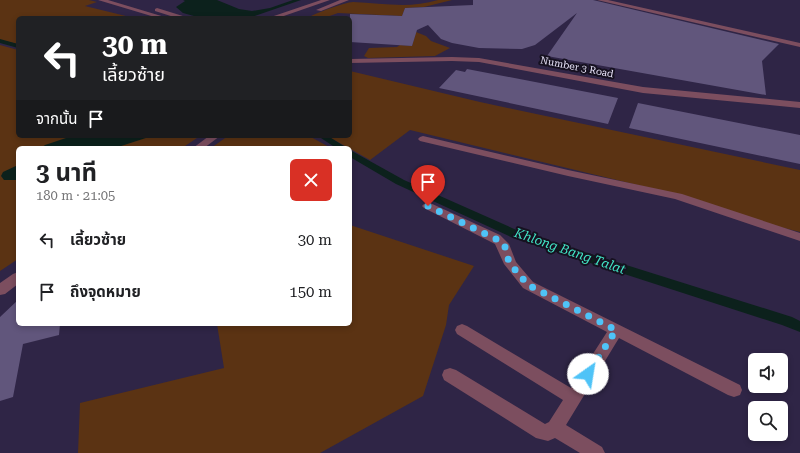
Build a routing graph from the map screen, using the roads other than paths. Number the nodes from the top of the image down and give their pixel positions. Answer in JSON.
{"nodes":[{"id":1,"x":101,"y":0,"type":"edge"},
{"id":2,"x":122,"y":0,"type":"edge"},
{"id":3,"x":319,"y":0,"type":"edge"},
{"id":4,"x":326,"y":0,"type":"edge"},
{"id":5,"x":339,"y":0,"type":"edge"},
{"id":6,"x":346,"y":0,"type":"edge"},
{"id":7,"x":600,"y":0,"type":"edge"},
{"id":8,"x":613,"y":0,"type":"edge"},
{"id":9,"x":312,"y":13,"type":"dead end"},
{"id":10,"x":158,"y":16,"type":"edge"},
{"id":11,"x":177,"y":16,"type":"edge"},
{"id":12,"x":275,"y":16,"type":"edge"},
{"id":13,"x":276,"y":16,"type":"edge"},
{"id":14,"x":299,"y":16,"type":"edge"},
{"id":15,"x":800,"y":42,"type":"edge"},
{"id":16,"x":800,"y":45,"type":"edge"},
{"id":17,"x":352,"y":61,"type":"edge"},
{"id":18,"x":352,"y":65,"type":"edge"},
{"id":19,"x":798,"y":105,"type":"edge"},
{"id":20,"x":212,"y":138,"type":"edge"},
{"id":21,"x":423,"y":139,"type":"dead end"},
{"id":22,"x":201,"y":146,"type":"edge"},
{"id":23,"x":428,"y":206,"type":"dead end"},
{"id":24,"x":800,"y":237,"type":"edge"},
{"id":25,"x":16,"y":279,"type":"edge"},
{"id":26,"x":0,"y":290,"type":"edge"},
{"id":27,"x":462,"y":330,"type":"dead end"},
{"id":28,"x":616,"y":330,"type":"junction"},
{"id":29,"x":450,"y":375,"type":"dead end"},
{"id":30,"x":734,"y":390,"type":"dead end"},
{"id":31,"x":574,"y":398,"type":"junction"},
{"id":32,"x":555,"y":428,"type":"junction"},
{"id":33,"x":596,"y":453,"type":"edge"}],
"edges":[{"from":1,"to":10,"type":"street"},
{"from":2,"to":11,"type":"street"},
{"from":3,"to":12,"type":"street"},
{"from":4,"to":13,"type":"street"},
{"from":5,"to":14,"type":"street"},
{"from":6,"to":9,"type":"street"},
{"from":7,"to":16,"type":"street"},
{"from":8,"to":15,"type":"street"},
{"from":17,"to":19,"type":"street","name":"Number 3 Road"},
{"from":18,"to":19,"type":"street","name":"Number 3 Road"},
{"from":20,"to":22,"type":"street"},
{"from":21,"to":24,"type":"street"},
{"from":23,"to":28,"type":"street"},
{"from":25,"to":26,"type":"street"},
{"from":27,"to":31,"type":"street"},
{"from":28,"to":30,"type":"street"},
{"from":28,"to":31,"type":"street"},
{"from":29,"to":32,"type":"street"},
{"from":31,"to":32,"type":"street"},
{"from":32,"to":33,"type":"street"}]}
